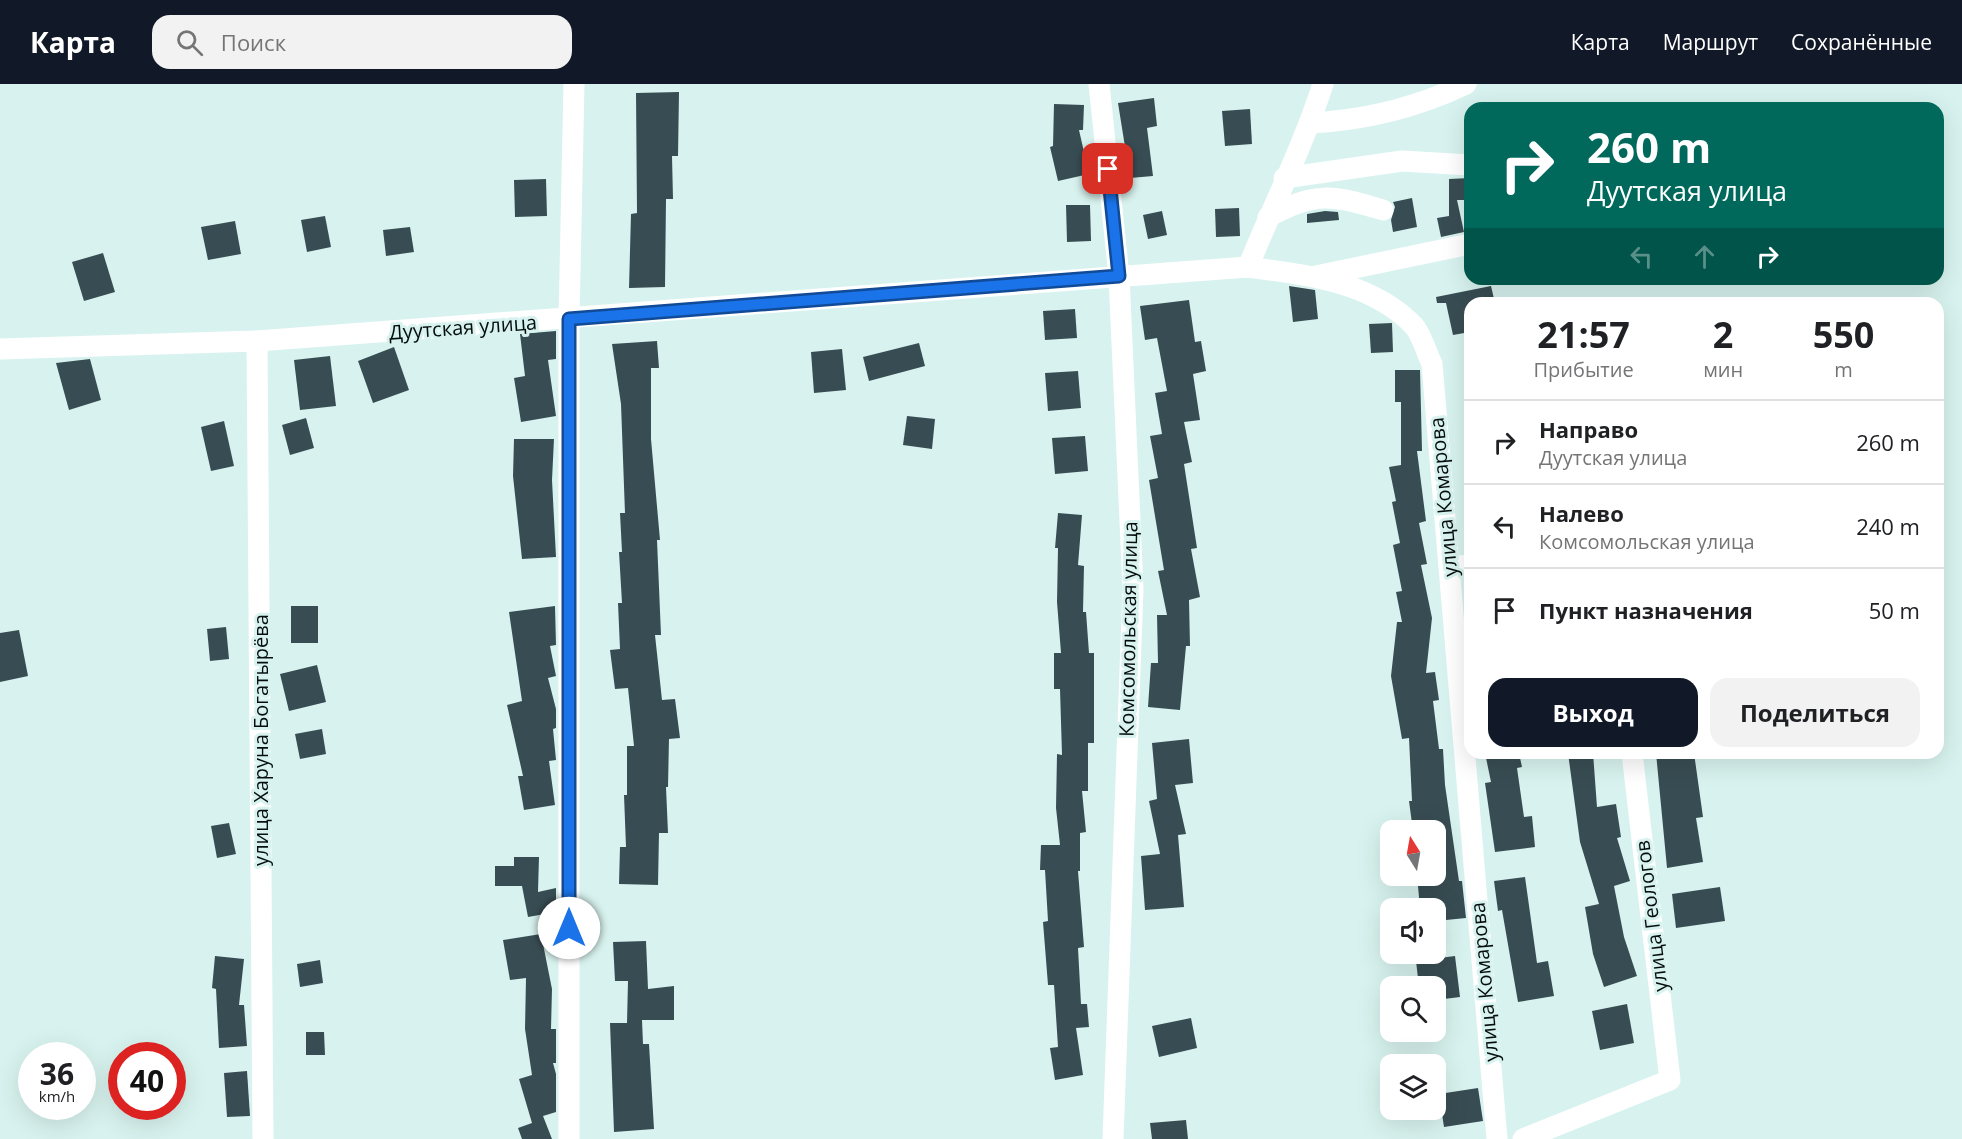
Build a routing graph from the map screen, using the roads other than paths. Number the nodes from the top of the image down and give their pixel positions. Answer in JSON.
{"nodes":[{"id":1,"x":574,"y":84,"type":"edge"},
{"id":2,"x":1099,"y":84,"type":"edge"},
{"id":3,"x":1323,"y":84,"type":"edge"},
{"id":4,"x":1466,"y":84,"type":"edge"},
{"id":5,"x":1311,"y":123,"type":"junction"},
{"id":6,"x":1464,"y":165,"type":"edge"},
{"id":7,"x":1284,"y":178,"type":"junction"},
{"id":8,"x":1383,"y":210,"type":"dead end"},
{"id":9,"x":1268,"y":217,"type":"junction"},
{"id":10,"x":1464,"y":245,"type":"edge"},
{"id":11,"x":1248,"y":267,"type":"junction"},
{"id":12,"x":1119,"y":276,"type":"junction"},
{"id":13,"x":1316,"y":276,"type":"junction"},
{"id":14,"x":569,"y":319,"type":"junction"},
{"id":15,"x":257,"y":341,"type":"junction"},
{"id":16,"x":0,"y":349,"type":"edge"},
{"id":17,"x":1464,"y":566,"type":"edge"},
{"id":18,"x":1449,"y":567,"type":"junction"},
{"id":19,"x":1464,"y":746,"type":"edge"},
{"id":20,"x":1465,"y":759,"type":"edge"},
{"id":21,"x":1633,"y":759,"type":"edge"},
{"id":22,"x":263,"y":1139,"type":"edge"},
{"id":23,"x":569,"y":1139,"type":"edge"},
{"id":24,"x":1113,"y":1139,"type":"edge"},
{"id":25,"x":1497,"y":1139,"type":"edge"},
{"id":26,"x":1523,"y":1139,"type":"edge"}],
"edges":[{"from":1,"to":14,"type":"street"},
{"from":2,"to":12,"type":"street","name":"Комсомольская улица"},
{"from":3,"to":5,"type":"street"},
{"from":4,"to":5,"type":"street"},
{"from":5,"to":7,"type":"street"},
{"from":6,"to":7,"type":"street"},
{"from":7,"to":9,"type":"street"},
{"from":8,"to":9,"type":"street"},
{"from":9,"to":11,"type":"street"},
{"from":10,"to":13,"type":"street"},
{"from":11,"to":12,"type":"street","name":"Дуутская улица"},
{"from":11,"to":13,"type":"street","name":"улица Комарова"},
{"from":12,"to":14,"type":"street","name":"Дуутская улица"},
{"from":12,"to":24,"type":"street","name":"Комсомольская улица"},
{"from":13,"to":18,"type":"street","name":"улица Комарова"},
{"from":14,"to":15,"type":"street","name":"Дуутская улица"},
{"from":14,"to":23,"type":"street"},
{"from":15,"to":16,"type":"street","name":"Дуутская улица"},
{"from":15,"to":22,"type":"street","name":"улица Харуна Богатырёва"},
{"from":17,"to":18,"type":"street"},
{"from":18,"to":19,"type":"street","name":"улица Комарова"},
{"from":20,"to":25,"type":"street","name":"улица Комарова"},
{"from":21,"to":26,"type":"street","name":"улица Геологов"}]}
